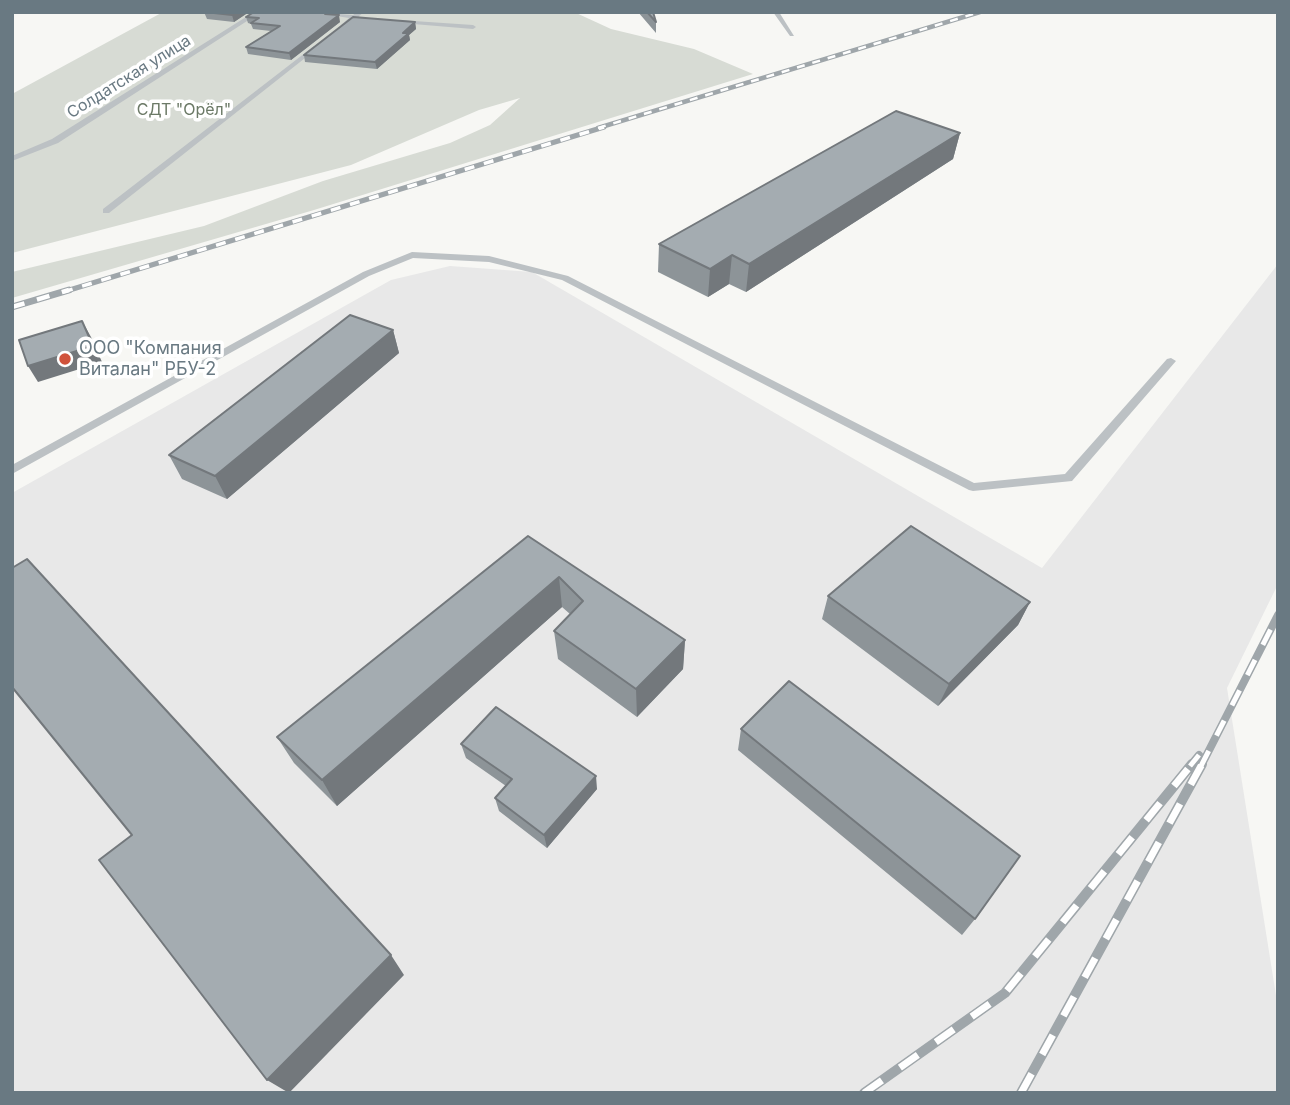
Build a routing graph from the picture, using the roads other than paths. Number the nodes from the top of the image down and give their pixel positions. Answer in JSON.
{"nodes":[{"id":1,"x":258,"y":12,"type":"edge"},
{"id":2,"x":314,"y":12,"type":"edge"},
{"id":3,"x":776,"y":12,"type":"edge"},
{"id":4,"x":358,"y":15,"type":"edge"},
{"id":5,"x":368,"y":19,"type":"edge"},
{"id":6,"x":394,"y":21,"type":"edge"},
{"id":7,"x":472,"y":27,"type":"dead end"},
{"id":8,"x":333,"y":34,"type":"edge"},
{"id":9,"x":792,"y":35,"type":"dead end"},
{"id":10,"x":322,"y":43,"type":"edge"},
{"id":11,"x":12,"y":159,"type":"edge"},
{"id":12,"x":106,"y":211,"type":"dead end"},
{"id":13,"x":1171,"y":361,"type":"dead end"},
{"id":14,"x":12,"y":470,"type":"edge"}],
"edges":[{"from":1,"to":11,"type":"street","name":"Солдатская улица"},
{"from":2,"to":4,"type":"street"},
{"from":3,"to":9,"type":"street"},
{"from":4,"to":5,"type":"street"},
{"from":4,"to":8,"type":"street"},
{"from":6,"to":7,"type":"street"},
{"from":10,"to":12,"type":"street"},
{"from":13,"to":14,"type":"street"}]}
